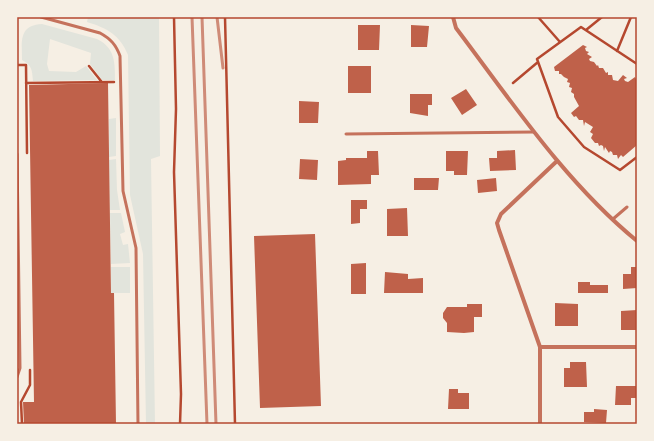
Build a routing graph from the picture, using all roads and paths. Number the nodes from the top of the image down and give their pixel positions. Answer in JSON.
{"nodes":[{"id":1,"x":41,"y":17,"type":"edge"},
{"id":2,"x":174,"y":17,"type":"edge"},
{"id":3,"x":225,"y":17,"type":"edge"},
{"id":4,"x":453,"y":17,"type":"edge"},
{"id":5,"x":538,"y":17,"type":"edge"},
{"id":6,"x":602,"y":17,"type":"edge"},
{"id":7,"x":632,"y":17,"type":"edge"},
{"id":8,"x":586,"y":30,"type":"junction"},
{"id":9,"x":560,"y":42,"type":"junction"},
{"id":10,"x":617,"y":51,"type":"junction"},
{"id":11,"x":538,"y":62,"type":"junction"},
{"id":12,"x":637,"y":64,"type":"edge"},
{"id":13,"x":89,"y":66,"type":"dead end"},
{"id":14,"x":101,"y":82,"type":"junction"},
{"id":15,"x":121,"y":82,"type":"junction"},
{"id":16,"x":26,"y":83,"type":"dead end"},
{"id":17,"x":513,"y":83,"type":"dead end"},
{"id":18,"x":534,"y":132,"type":"junction"},
{"id":19,"x":346,"y":134,"type":"dead end"},
{"id":20,"x":17,"y":154,"type":"edge"},
{"id":21,"x":637,"y":157,"type":"edge"},
{"id":22,"x":557,"y":161,"type":"junction"},
{"id":23,"x":627,"y":207,"type":"dead end"},
{"id":24,"x":613,"y":219,"type":"junction"},
{"id":25,"x":637,"y":241,"type":"edge"},
{"id":26,"x":637,"y":346,"type":"edge"},
{"id":27,"x":540,"y":347,"type":"junction"},
{"id":28,"x":17,"y":377,"type":"edge"},
{"id":29,"x":138,"y":424,"type":"edge"},
{"id":30,"x":180,"y":424,"type":"edge"},
{"id":31,"x":235,"y":424,"type":"edge"},
{"id":32,"x":540,"y":424,"type":"edge"}],
"edges":[{"from":1,"to":15,"type":"lane"},
{"from":2,"to":30,"type":"path"},
{"from":3,"to":31,"type":"path"},
{"from":4,"to":18,"type":"street"},
{"from":5,"to":9,"type":"path"},
{"from":6,"to":8,"type":"path"},
{"from":7,"to":10,"type":"path"},
{"from":8,"to":9,"type":"path"},
{"from":8,"to":10,"type":"path"},
{"from":9,"to":11,"type":"path"},
{"from":10,"to":12,"type":"path"},
{"from":11,"to":17,"type":"path"},
{"from":11,"to":21,"type":"path"},
{"from":13,"to":14,"type":"path"},
{"from":14,"to":15,"type":"path"},
{"from":14,"to":16,"type":"path"},
{"from":15,"to":29,"type":"lane"},
{"from":18,"to":19,"type":"lane"},
{"from":18,"to":22,"type":"street"},
{"from":20,"to":28,"type":"lane"},
{"from":22,"to":24,"type":"street"},
{"from":22,"to":27,"type":"street"},
{"from":23,"to":24,"type":"lane"},
{"from":24,"to":25,"type":"street"},
{"from":26,"to":27,"type":"street"},
{"from":27,"to":32,"type":"street"}]}
